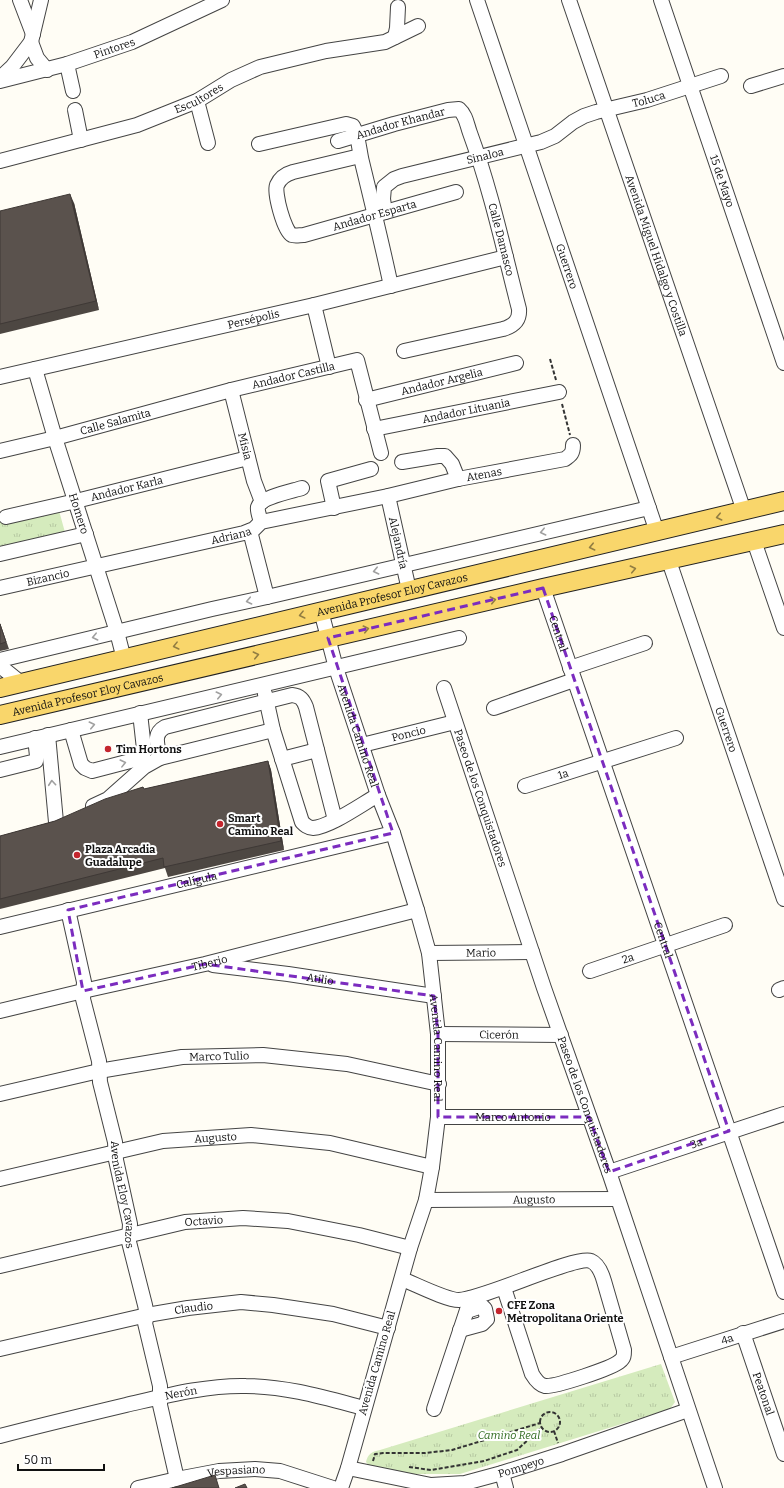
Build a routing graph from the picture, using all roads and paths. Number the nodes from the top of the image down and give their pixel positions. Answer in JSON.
{"nodes":[{"id":1,"x":20,"y":0,"type":"edge"},
{"id":2,"x":41,"y":0,"type":"edge"},
{"id":3,"x":222,"y":0,"type":"edge"},
{"id":4,"x":477,"y":0,"type":"edge"},
{"id":5,"x":569,"y":0,"type":"edge"},
{"id":6,"x":661,"y":0,"type":"edge"},
{"id":7,"x":398,"y":7,"type":"dead end"},
{"id":8,"x":418,"y":26,"type":"dead end"},
{"id":9,"x":396,"y":37,"type":"junction"},
{"id":10,"x":32,"y":38,"type":"junction"},
{"id":11,"x":67,"y":64,"type":"junction"},
{"id":12,"x":47,"y":70,"type":"junction"},
{"id":13,"x":720,"y":76,"type":"dead end"},
{"id":14,"x":784,"y":76,"type":"edge"},
{"id":15,"x":0,"y":80,"type":"edge"},
{"id":16,"x":690,"y":86,"type":"junction"},
{"id":17,"x":751,"y":86,"type":"dead end"},
{"id":18,"x":73,"y":91,"type":"dead end"},
{"id":19,"x":197,"y":101,"type":"junction"},
{"id":20,"x":75,"y":110,"type":"dead end"},
{"id":21,"x":607,"y":110,"type":"junction"},
{"id":22,"x":462,"y":112,"type":"joint"},
{"id":23,"x":357,"y":135,"type":"junction"},
{"id":24,"x":81,"y":140,"type":"junction"},
{"id":25,"x":338,"y":141,"type":"dead end"},
{"id":26,"x":208,"y":143,"type":"dead end"},
{"id":27,"x":259,"y":144,"type":"dead end"},
{"id":28,"x":527,"y":146,"type":"junction"},
{"id":29,"x":360,"y":156,"type":"junction"},
{"id":30,"x":479,"y":157,"type":"junction"},
{"id":31,"x":0,"y":161,"type":"edge"},
{"id":32,"x":456,"y":192,"type":"dead end"},
{"id":33,"x":380,"y":213,"type":"junction"},
{"id":34,"x":293,"y":235,"type":"joint"},
{"id":35,"x":506,"y":257,"type":"junction"},
{"id":36,"x":391,"y":286,"type":"junction"},
{"id":37,"x":314,"y":305,"type":"junction"},
{"id":38,"x":404,"y":351,"type":"dead end"},
{"id":39,"x":516,"y":363,"type":"dead end"},
{"id":40,"x":784,"y":363,"type":"edge"},
{"id":41,"x":329,"y":367,"type":"junction"},
{"id":42,"x":35,"y":369,"type":"junction"},
{"id":43,"x":0,"y":377,"type":"edge"},
{"id":44,"x":231,"y":390,"type":"junction"},
{"id":45,"x":559,"y":392,"type":"dead end"},
{"id":46,"x":366,"y":400,"type":"junction"},
{"id":47,"x":374,"y":429,"type":"junction"},
{"id":48,"x":56,"y":438,"type":"junction"},
{"id":49,"x":573,"y":446,"type":"dead end"},
{"id":50,"x":0,"y":451,"type":"edge"},
{"id":51,"x":381,"y":453,"type":"dead end"},
{"id":52,"x":248,"y":458,"type":"junction"},
{"id":53,"x":402,"y":462,"type":"dead end"},
{"id":54,"x":372,"y":469,"type":"dead end"},
{"id":55,"x":458,"y":480,"type":"junction"},
{"id":56,"x":302,"y":488,"type":"dead end"},
{"id":57,"x":388,"y":496,"type":"junction"},
{"id":58,"x":784,"y":501,"type":"edge"},
{"id":59,"x":76,"y":502,"type":"junction"},
{"id":60,"x":262,"y":502,"type":"junction"},
{"id":61,"x":334,"y":508,"type":"junction"},
{"id":62,"x":649,"y":508,"type":"junction"},
{"id":63,"x":744,"y":511,"type":"junction"},
{"id":64,"x":6,"y":517,"type":"dead end"},
{"id":65,"x":261,"y":522,"type":"junction"},
{"id":66,"x":250,"y":531,"type":"junction"},
{"id":67,"x":657,"y":532,"type":"junction"},
{"id":68,"x":86,"y":534,"type":"junction"},
{"id":69,"x":784,"y":534,"type":"edge"},
{"id":70,"x":754,"y":541,"type":"junction"},
{"id":71,"x":0,"y":554,"type":"edge"},
{"id":72,"x":669,"y":561,"type":"junction"},
{"id":73,"x":404,"y":565,"type":"junction"},
{"id":74,"x":96,"y":566,"type":"junction"},
{"id":75,"x":0,"y":588,"type":"edge"},
{"id":76,"x":543,"y":588,"type":"junction"},
{"id":77,"x":409,"y":590,"type":"junction"},
{"id":78,"x":267,"y":598,"type":"junction"},
{"id":79,"x":321,"y":611,"type":"junction"},
{"id":80,"x":784,"y":628,"type":"edge"},
{"id":81,"x":117,"y":632,"type":"junction"},
{"id":82,"x":328,"y":638,"type":"junction"},
{"id":83,"x":459,"y":638,"type":"dead end"},
{"id":84,"x":645,"y":643,"type":"dead end"},
{"id":85,"x":124,"y":659,"type":"junction"},
{"id":86,"x":0,"y":660,"type":"edge"},
{"id":87,"x":0,"y":666,"type":"edge"},
{"id":88,"x":336,"y":668,"type":"junction"},
{"id":89,"x":572,"y":674,"type":"junction"},
{"id":90,"x":21,"y":683,"type":"junction"},
{"id":91,"x":263,"y":685,"type":"junction"},
{"id":92,"x":0,"y":688,"type":"edge"},
{"id":93,"x":444,"y":688,"type":"dead end"},
{"id":94,"x":267,"y":702,"type":"junction"},
{"id":95,"x":494,"y":708,"type":"dead end"},
{"id":96,"x":140,"y":713,"type":"junction"},
{"id":97,"x":0,"y":715,"type":"edge"},
{"id":98,"x":455,"y":722,"type":"junction"},
{"id":99,"x":71,"y":730,"type":"junction"},
{"id":100,"x":273,"y":730,"type":"junction"},
{"id":101,"x":41,"y":737,"type":"junction"},
{"id":102,"x":676,"y":738,"type":"dead end"},
{"id":103,"x":362,"y":745,"type":"junction"},
{"id":104,"x":0,"y":747,"type":"edge"},
{"id":105,"x":317,"y":750,"type":"junction"},
{"id":106,"x":160,"y":758,"type":"junction"},
{"id":107,"x":282,"y":759,"type":"junction"},
{"id":108,"x":602,"y":762,"type":"junction"},
{"id":109,"x":0,"y":770,"type":"edge"},
{"id":110,"x":525,"y":786,"type":"dead end"},
{"id":111,"x":378,"y":795,"type":"junction"},
{"id":112,"x":68,"y":817,"type":"junction"},
{"id":113,"x":335,"y":820,"type":"junction"},
{"id":114,"x":40,"y":827,"type":"edge"},
{"id":115,"x":392,"y":833,"type":"junction"},
{"id":116,"x":784,"y":899,"type":"edge"},
{"id":117,"x":68,"y":910,"type":"junction"},
{"id":118,"x":417,"y":910,"type":"junction"},
{"id":119,"x":725,"y":925,"type":"dead end"},
{"id":120,"x":0,"y":927,"type":"edge"},
{"id":121,"x":665,"y":946,"type":"junction"},
{"id":122,"x":532,"y":952,"type":"junction"},
{"id":123,"x":429,"y":953,"type":"junction"},
{"id":124,"x":205,"y":964,"type":"junction"},
{"id":125,"x":590,"y":971,"type":"dead end"},
{"id":126,"x":83,"y":991,"type":"junction"},
{"id":127,"x":434,"y":996,"type":"junction"},
{"id":128,"x":0,"y":1011,"type":"edge"},
{"id":129,"x":438,"y":1034,"type":"junction"},
{"id":130,"x":560,"y":1035,"type":"junction"},
{"id":131,"x":99,"y":1071,"type":"junction"},
{"id":132,"x":439,"y":1084,"type":"junction"},
{"id":133,"x":0,"y":1094,"type":"edge"},
{"id":134,"x":784,"y":1114,"type":"edge"},
{"id":135,"x":438,"y":1117,"type":"junction"},
{"id":136,"x":589,"y":1117,"type":"junction"},
{"id":137,"x":729,"y":1131,"type":"junction"},
{"id":138,"x":115,"y":1152,"type":"junction"},
{"id":139,"x":432,"y":1167,"type":"junction"},
{"id":140,"x":609,"y":1172,"type":"junction"},
{"id":141,"x":0,"y":1179,"type":"edge"},
{"id":142,"x":617,"y":1199,"type":"junction"},
{"id":143,"x":426,"y":1200,"type":"junction"},
{"id":144,"x":130,"y":1236,"type":"junction"},
{"id":145,"x":410,"y":1248,"type":"junction"},
{"id":146,"x":0,"y":1266,"type":"edge"},
{"id":147,"x":402,"y":1278,"type":"junction"},
{"id":148,"x":504,"y":1288,"type":"junction"},
{"id":149,"x":784,"y":1292,"type":"edge"},
{"id":150,"x":469,"y":1305,"type":"junction"},
{"id":151,"x":147,"y":1315,"type":"junction"},
{"id":152,"x":784,"y":1321,"type":"edge"},
{"id":153,"x":388,"y":1328,"type":"junction"},
{"id":154,"x":460,"y":1330,"type":"junction"},
{"id":155,"x":744,"y":1333,"type":"junction"},
{"id":156,"x":0,"y":1349,"type":"edge"},
{"id":157,"x":670,"y":1357,"type":"junction"},
{"id":158,"x":160,"y":1397,"type":"junction"},
{"id":159,"x":364,"y":1408,"type":"junction"},
{"id":160,"x":434,"y":1409,"type":"dead end"},
{"id":161,"x":688,"y":1410,"type":"junction"},
{"id":162,"x":540,"y":1423,"type":"junction"},
{"id":163,"x":542,"y":1427,"type":"junction"},
{"id":164,"x":0,"y":1436,"type":"edge"},
{"id":165,"x":784,"y":1454,"type":"edge"},
{"id":166,"x":374,"y":1463,"type":"dead end"},
{"id":167,"x":405,"y":1466,"type":"dead end"},
{"id":168,"x":348,"y":1468,"type":"junction"},
{"id":169,"x":502,"y":1473,"type":"junction"},
{"id":170,"x":177,"y":1479,"type":"junction"},
{"id":171,"x":138,"y":1488,"type":"edge"},
{"id":172,"x":333,"y":1488,"type":"edge"},
{"id":173,"x":341,"y":1488,"type":"edge"},
{"id":174,"x":506,"y":1488,"type":"edge"},
{"id":175,"x":715,"y":1488,"type":"edge"}],
"edges":[{"from":1,"to":10,"type":"street"},
{"from":2,"to":10,"type":"street"},
{"from":3,"to":11,"type":"street","name":"Pintores"},
{"from":4,"to":28,"type":"street","name":"Guerrero"},
{"from":5,"to":21,"type":"street","name":"Avenida Miguel Hidalgo y Costilla"},
{"from":6,"to":16,"type":"street","name":"15 de Mayo"},
{"from":7,"to":9,"type":"street"},
{"from":8,"to":9,"type":"street","name":"Escultores"},
{"from":9,"to":19,"type":"street","name":"Escultores"},
{"from":10,"to":12,"type":"street"},
{"from":10,"to":15,"type":"street"},
{"from":11,"to":12,"type":"street","name":"Pintores"},
{"from":11,"to":18,"type":"street"},
{"from":12,"to":15,"type":"street","name":"Pintores"},
{"from":13,"to":16,"type":"street","name":"Toluca"},
{"from":14,"to":17,"type":"street"},
{"from":16,"to":21,"type":"street","name":"Toluca"},
{"from":16,"to":40,"type":"street","name":"15 de Mayo"},
{"from":19,"to":24,"type":"street","name":"Escultores"},
{"from":19,"to":26,"type":"street"},
{"from":20,"to":24,"type":"street"},
{"from":21,"to":28,"type":"street","name":"Sinaloa"},
{"from":21,"to":63,"type":"street","name":"Avenida Miguel Hidalgo y Costilla"},
{"from":22,"to":23,"type":"street","name":"Andador Khandar"},
{"from":22,"to":30,"type":"street","name":"Calle Damasco"},
{"from":23,"to":25,"type":"street","name":"Andador Khandar"},
{"from":23,"to":27,"type":"street"},
{"from":23,"to":29,"type":"street"},
{"from":24,"to":31,"type":"street","name":"Escultores"},
{"from":28,"to":30,"type":"street","name":"Sinaloa"},
{"from":28,"to":62,"type":"street","name":"Guerrero"},
{"from":29,"to":33,"type":"street"},
{"from":29,"to":34,"type":"street","name":"Andador Khandar"},
{"from":30,"to":33,"type":"street","name":"Sinaloa"},
{"from":30,"to":35,"type":"street","name":"Calle Damasco"},
{"from":32,"to":33,"type":"street","name":"Andador Esparta"},
{"from":33,"to":34,"type":"street","name":"Andador Esparta"},
{"from":33,"to":36,"type":"street"},
{"from":35,"to":36,"type":"street","name":"Persépolis"},
{"from":35,"to":38,"type":"street","name":"Calle Damasco"},
{"from":36,"to":37,"type":"street","name":"Persépolis"},
{"from":37,"to":41,"type":"street"},
{"from":37,"to":42,"type":"street","name":"Persépolis"},
{"from":39,"to":46,"type":"street","name":"Andador Argelia"},
{"from":41,"to":44,"type":"street","name":"Andador Castilla"},
{"from":41,"to":46,"type":"street","name":"Andador Castilla"},
{"from":42,"to":43,"type":"street","name":"Persépolis"},
{"from":42,"to":48,"type":"street","name":"Homero"},
{"from":44,"to":48,"type":"street","name":"Calle Salamita"},
{"from":44,"to":52,"type":"street","name":"Misia"},
{"from":45,"to":47,"type":"street","name":"Andador Lituania"},
{"from":46,"to":47,"type":"street"},
{"from":47,"to":51,"type":"street"},
{"from":48,"to":50,"type":"street","name":"Calle Salamita"},
{"from":48,"to":59,"type":"street","name":"Homero"},
{"from":49,"to":55,"type":"street","name":"Atenas"},
{"from":52,"to":59,"type":"street","name":"Andador Karla"},
{"from":52,"to":60,"type":"street","name":"Misia"},
{"from":53,"to":55,"type":"street"},
{"from":54,"to":61,"type":"street"},
{"from":55,"to":57,"type":"street","name":"Atenas"},
{"from":56,"to":60,"type":"street"},
{"from":57,"to":61,"type":"street","name":"Adriana"},
{"from":57,"to":73,"type":"street","name":"Alejandría"},
{"from":58,"to":63,"type":"main road","name":"Avenida Profesor Eloy Cavazos"},
{"from":59,"to":64,"type":"street","name":"Andador Karla"},
{"from":59,"to":68,"type":"street","name":"Homero"},
{"from":60,"to":65,"type":"street"},
{"from":61,"to":65,"type":"street","name":"Adriana"},
{"from":62,"to":67,"type":"street","name":"Guerrero"},
{"from":62,"to":73,"type":"street","one_way":true},
{"from":63,"to":67,"type":"main road","name":"Avenida Profesor Eloy Cavazos","one_way":true},
{"from":65,"to":66,"type":"street","name":"Adriana"},
{"from":66,"to":74,"type":"street","name":"Adriana"},
{"from":66,"to":78,"type":"street"},
{"from":67,"to":77,"type":"main road","name":"Avenida Profesor Eloy Cavazos","one_way":true},
{"from":68,"to":71,"type":"street"},
{"from":68,"to":74,"type":"street","name":"Homero"},
{"from":69,"to":70,"type":"main road","name":"Avenida Profesor Eloy Cavazos"},
{"from":70,"to":72,"type":"main road","name":"Avenida Profesor Eloy Cavazos"},
{"from":70,"to":80,"type":"street"},
{"from":76,"to":72,"type":"main road","name":"Avenida Profesor Eloy Cavazos","one_way":true},
{"from":72,"to":116,"type":"street","name":"Guerrero"},
{"from":73,"to":77,"type":"street","name":"Alejandría"},
{"from":73,"to":78,"type":"street","one_way":true},
{"from":74,"to":75,"type":"street","name":"Bizancio"},
{"from":74,"to":81,"type":"street","name":"Homero"},
{"from":82,"to":76,"type":"main road","name":"Avenida Profesor Eloy Cavazos","one_way":true},
{"from":76,"to":89,"type":"street","name":"Central"},
{"from":77,"to":79,"type":"main road","name":"Avenida Profesor Eloy Cavazos"},
{"from":78,"to":81,"type":"street","one_way":true},
{"from":79,"to":82,"type":"street","name":"Avenida Camino Real"},
{"from":79,"to":85,"type":"main road","name":"Avenida Profesor Eloy Cavazos","one_way":true},
{"from":81,"to":85,"type":"street","name":"Homero"},
{"from":81,"to":86,"type":"street","one_way":true},
{"from":82,"to":88,"type":"street","name":"Avenida Camino Real"},
{"from":97,"to":82,"type":"main road","name":"Avenida Profesor Eloy Cavazos","one_way":true},
{"from":83,"to":88,"type":"street"},
{"from":84,"to":89,"type":"street"},
{"from":85,"to":90,"type":"main road","name":"Avenida Profesor Eloy Cavazos"},
{"from":87,"to":90,"type":"street"},
{"from":88,"to":91,"type":"street"},
{"from":88,"to":103,"type":"street","name":"Avenida Camino Real"},
{"from":89,"to":95,"type":"street"},
{"from":89,"to":108,"type":"street","name":"Central"},
{"from":90,"to":92,"type":"main road","name":"Avenida Profesor Eloy Cavazos"},
{"from":91,"to":94,"type":"street"},
{"from":96,"to":91,"type":"street","one_way":true},
{"from":93,"to":98,"type":"street","name":"Paseo de los Conquistadores"},
{"from":94,"to":100,"type":"street"},
{"from":94,"to":105,"type":"street"},
{"from":94,"to":106,"type":"street"},
{"from":99,"to":96,"type":"street","one_way":true},
{"from":99,"to":96,"type":"street","one_way":true},
{"from":98,"to":103,"type":"street","name":"Poncio"},
{"from":98,"to":122,"type":"street","name":"Paseo de los Conquistadores"},
{"from":99,"to":101,"type":"street"},
{"from":100,"to":106,"type":"street"},
{"from":100,"to":107,"type":"street"},
{"from":101,"to":104,"type":"street"},
{"from":101,"to":109,"type":"street"},
{"from":112,"to":101,"type":"street","one_way":true},
{"from":102,"to":108,"type":"street","name":"1a"},
{"from":103,"to":111,"type":"street","name":"Avenida Camino Real"},
{"from":105,"to":107,"type":"street"},
{"from":105,"to":113,"type":"street"},
{"from":106,"to":112,"type":"street"},
{"from":107,"to":113,"type":"street"},
{"from":108,"to":110,"type":"street","name":"1a"},
{"from":108,"to":121,"type":"street","name":"Central"},
{"from":111,"to":113,"type":"street"},
{"from":111,"to":115,"type":"street","name":"Avenida Camino Real"},
{"from":112,"to":114,"type":"street"},
{"from":115,"to":117,"type":"street","name":"Calígula"},
{"from":115,"to":118,"type":"street","name":"Avenida Camino Real"},
{"from":117,"to":120,"type":"street","name":"Calígula"},
{"from":117,"to":126,"type":"street","name":"Avenida Eloy Cavazos"},
{"from":118,"to":123,"type":"street","name":"Avenida Camino Real"},
{"from":118,"to":124,"type":"street","name":"Tiberio"},
{"from":119,"to":121,"type":"street","name":"2a"},
{"from":121,"to":125,"type":"street","name":"2a"},
{"from":121,"to":137,"type":"street","name":"Central"},
{"from":122,"to":123,"type":"street","name":"Mario"},
{"from":122,"to":130,"type":"street","name":"Paseo de los Conquistadores"},
{"from":123,"to":127,"type":"street","name":"Avenida Camino Real"},
{"from":124,"to":126,"type":"street","name":"Tiberio"},
{"from":124,"to":127,"type":"street","name":"Atilio"},
{"from":126,"to":128,"type":"street","name":"Tiberio"},
{"from":126,"to":131,"type":"street","name":"Avenida Eloy Cavazos"},
{"from":127,"to":129,"type":"street","name":"Avenida Camino Real"},
{"from":129,"to":130,"type":"street","name":"Cicerón"},
{"from":129,"to":132,"type":"street","name":"Avenida Camino Real"},
{"from":130,"to":136,"type":"street","name":"Paseo de los Conquistadores"},
{"from":131,"to":132,"type":"street","name":"Marco Tulio"},
{"from":131,"to":133,"type":"street","name":"Marco Tulio"},
{"from":131,"to":138,"type":"street","name":"Avenida Eloy Cavazos"},
{"from":132,"to":135,"type":"street","name":"Avenida Camino Real"},
{"from":134,"to":137,"type":"street","name":"3a"},
{"from":135,"to":136,"type":"street","name":"Marco Antonio"},
{"from":135,"to":139,"type":"street","name":"Avenida Camino Real"},
{"from":136,"to":140,"type":"street","name":"Paseo de los Conquistadores"},
{"from":137,"to":140,"type":"street","name":"3a"},
{"from":137,"to":149,"type":"street","name":"Central"},
{"from":138,"to":139,"type":"street","name":"Augusto"},
{"from":138,"to":141,"type":"street","name":"Augusto"},
{"from":138,"to":144,"type":"street","name":"Avenida Eloy Cavazos"},
{"from":139,"to":143,"type":"street","name":"Avenida Camino Real"},
{"from":140,"to":142,"type":"street","name":"Paseo de los Conquistadores"},
{"from":142,"to":143,"type":"street","name":"Augusto"},
{"from":142,"to":157,"type":"street","name":"Paseo de los Conquistadores"},
{"from":143,"to":145,"type":"street","name":"Avenida Camino Real"},
{"from":144,"to":145,"type":"street","name":"Octavio"},
{"from":144,"to":146,"type":"street","name":"Octavio"},
{"from":144,"to":151,"type":"street","name":"Avenida Eloy Cavazos"},
{"from":145,"to":147,"type":"street","name":"Avenida Camino Real"},
{"from":147,"to":150,"type":"street"},
{"from":147,"to":153,"type":"street","name":"Avenida Camino Real"},
{"from":148,"to":148,"type":"street"},
{"from":148,"to":150,"type":"street"},
{"from":150,"to":154,"type":"street"},
{"from":150,"to":154,"type":"street"},
{"from":151,"to":153,"type":"street","name":"Claudio"},
{"from":151,"to":156,"type":"street","name":"Claudio"},
{"from":151,"to":158,"type":"street","name":"Avenida Eloy Cavazos"},
{"from":152,"to":155,"type":"street","name":"4a"},
{"from":153,"to":159,"type":"street","name":"Avenida Camino Real"},
{"from":154,"to":160,"type":"street"},
{"from":155,"to":157,"type":"street","name":"4a"},
{"from":155,"to":165,"type":"street","name":"Peatonal"},
{"from":157,"to":161,"type":"street","name":"Paseo de los Conquistadores"},
{"from":158,"to":159,"type":"street","name":"Nerón"},
{"from":158,"to":164,"type":"street","name":"Nerón"},
{"from":158,"to":170,"type":"street","name":"Avenida Eloy Cavazos"},
{"from":159,"to":168,"type":"street","name":"Avenida Camino Real"},
{"from":161,"to":169,"type":"street","name":"Pompeyo"},
{"from":161,"to":175,"type":"street","name":"Paseo de los Conquistadores"},
{"from":162,"to":163,"type":"path"},
{"from":162,"to":163,"type":"path"},
{"from":162,"to":166,"type":"path"},
{"from":163,"to":167,"type":"path"},
{"from":168,"to":169,"type":"street","name":"Pompeyo"},
{"from":168,"to":173,"type":"street","name":"Avenida Camino Real"},
{"from":169,"to":174,"type":"street"},
{"from":170,"to":171,"type":"street","name":"Vespasiano"},
{"from":170,"to":172,"type":"street","name":"Vespasiano"}]}
